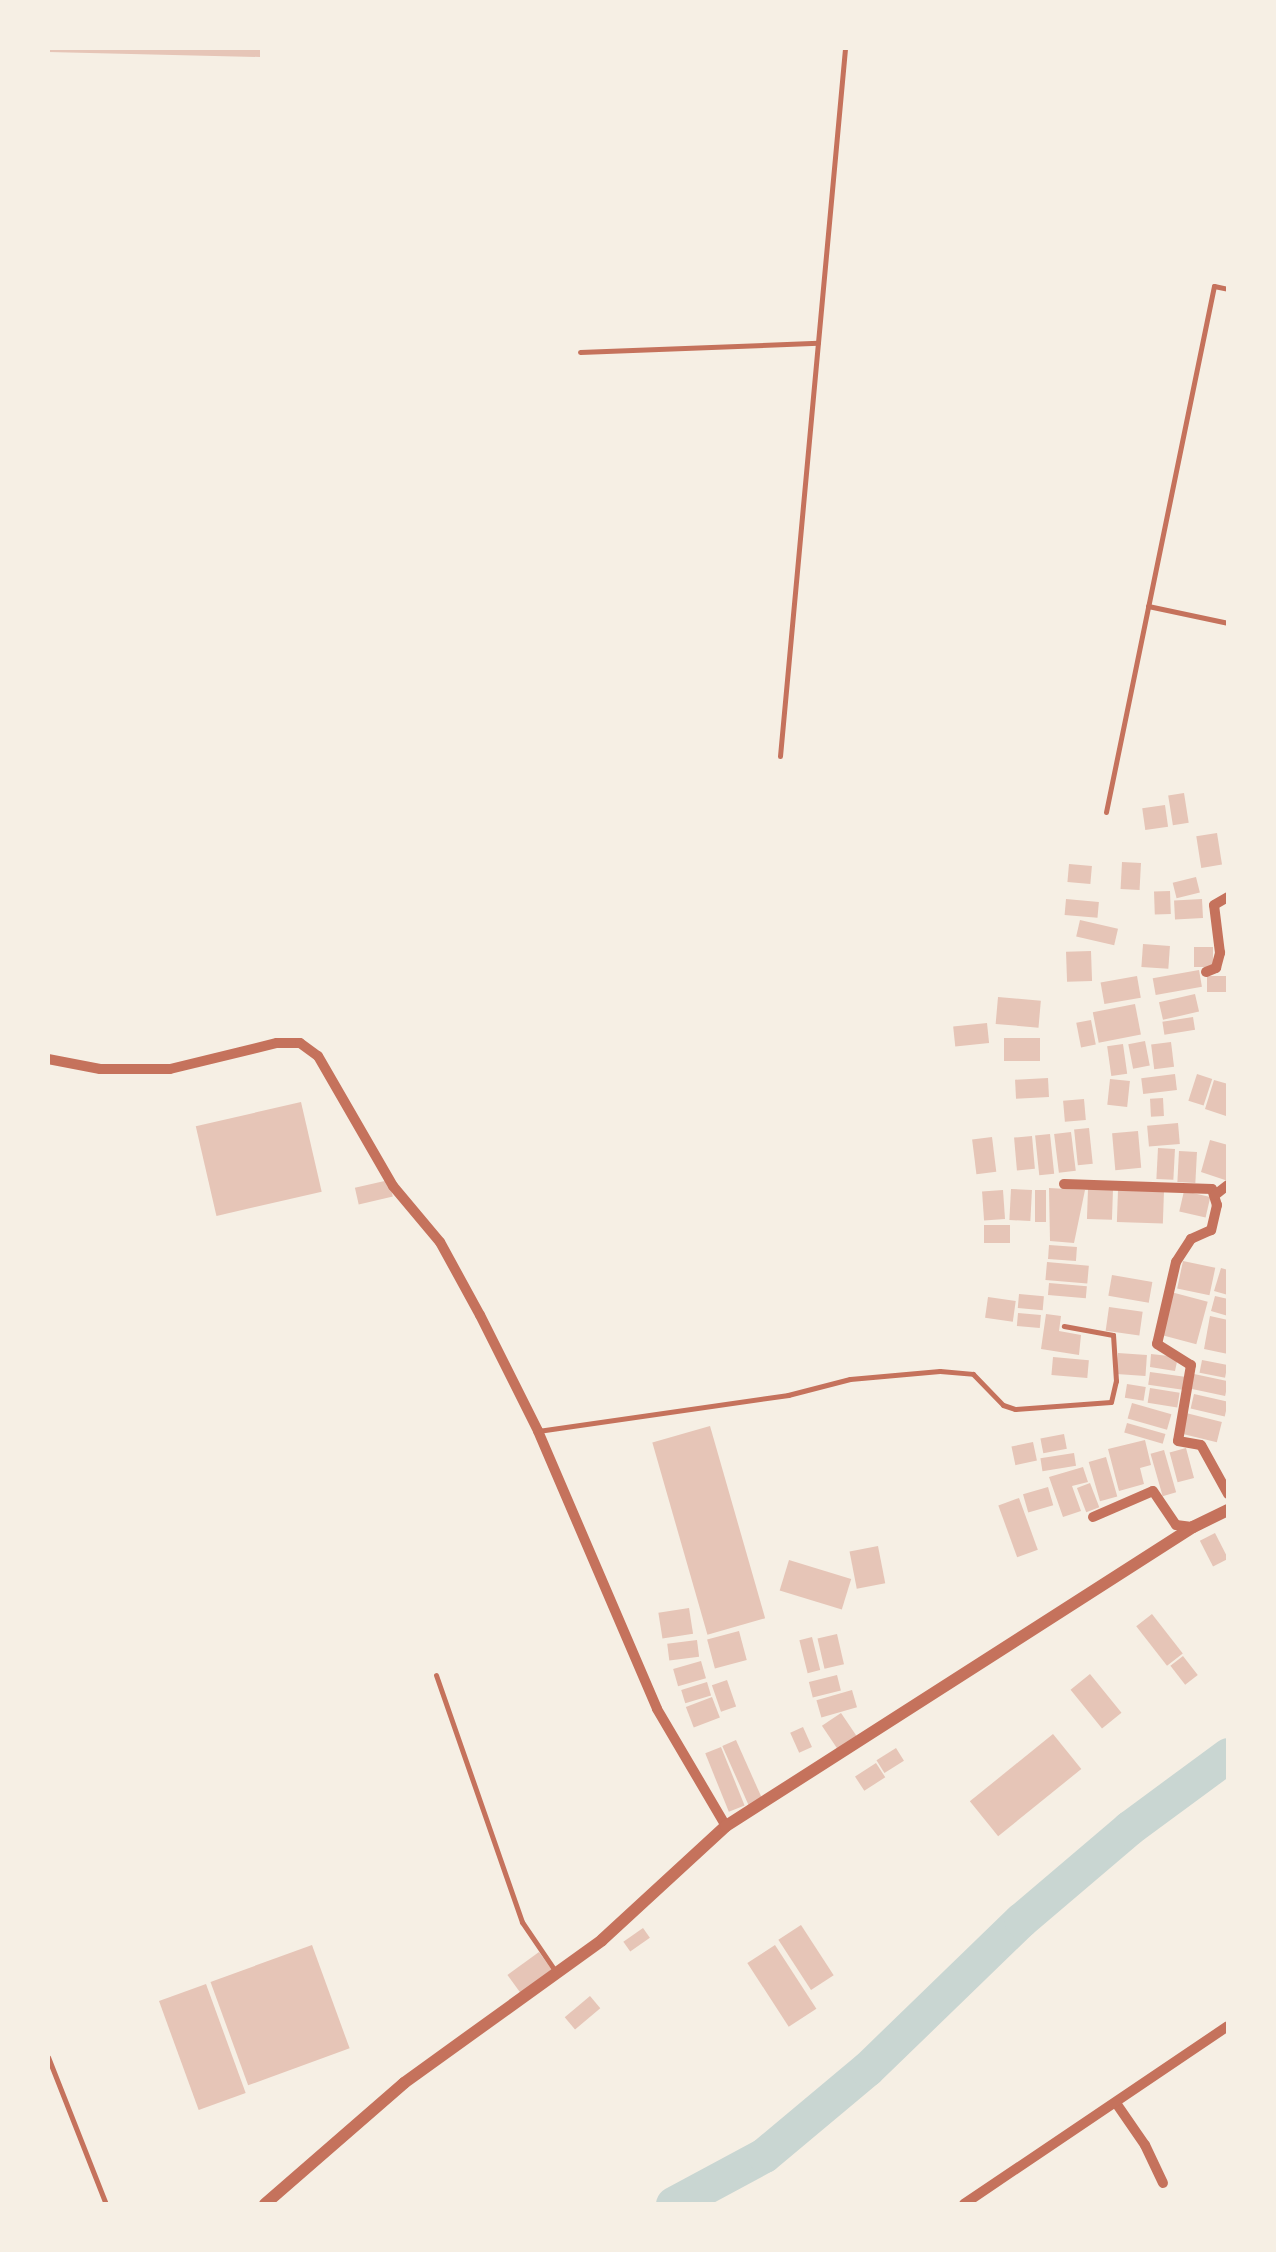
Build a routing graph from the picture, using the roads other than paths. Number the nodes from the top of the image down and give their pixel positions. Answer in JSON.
{"nodes":[{"id":1,"x":845,"y":48,"type":"edge"},
{"id":2,"x":1228,"y":289,"type":"edge"},
{"id":3,"x":818,"y":343,"type":"junction"},
{"id":4,"x":580,"y":352,"type":"dead end"},
{"id":5,"x":1148,"y":606,"type":"junction"},
{"id":6,"x":1228,"y":623,"type":"edge"},
{"id":7,"x":780,"y":756,"type":"dead end"},
{"id":8,"x":1106,"y":812,"type":"dead end"},
{"id":9,"x":1228,"y":897,"type":"edge"},
{"id":10,"x":1206,"y":972,"type":"dead end"},
{"id":11,"x":48,"y":1059,"type":"edge"},
{"id":12,"x":1064,"y":1184,"type":"dead end"},
{"id":13,"x":1228,"y":1184,"type":"edge"},
{"id":14,"x":1215,"y":1195,"type":"junction"},
{"id":15,"x":1064,"y":1326,"type":"dead end"},
{"id":16,"x":538,"y":1430,"type":"junction"},
{"id":17,"x":1228,"y":1494,"type":"edge"},
{"id":18,"x":1228,"y":1510,"type":"edge"},
{"id":19,"x":1092,"y":1517,"type":"dead end"},
{"id":20,"x":1193,"y":1527,"type":"junction"},
{"id":21,"x":436,"y":1675,"type":"dead end"},
{"id":22,"x":726,"y":1826,"type":"junction"},
{"id":23,"x":556,"y":1973,"type":"junction"},
{"id":24,"x":1228,"y":2026,"type":"edge"},
{"id":25,"x":48,"y":2057,"type":"edge"},
{"id":26,"x":1116,"y":2103,"type":"junction"},
{"id":27,"x":1163,"y":2183,"type":"dead end"},
{"id":28,"x":106,"y":2204,"type":"edge"},
{"id":29,"x":265,"y":2204,"type":"edge"},
{"id":30,"x":964,"y":2204,"type":"edge"}],
"edges":[{"from":1,"to":3,"type":"lane"},
{"from":2,"to":5,"type":"lane"},
{"from":3,"to":4,"type":"lane"},
{"from":3,"to":7,"type":"lane"},
{"from":5,"to":6,"type":"lane"},
{"from":5,"to":8,"type":"lane"},
{"from":9,"to":10,"type":"street"},
{"from":11,"to":16,"type":"street"},
{"from":12,"to":14,"type":"street"},
{"from":13,"to":14,"type":"street"},
{"from":14,"to":17,"type":"street"},
{"from":15,"to":16,"type":"lane"},
{"from":16,"to":22,"type":"street"},
{"from":18,"to":20,"type":"street"},
{"from":19,"to":20,"type":"street"},
{"from":20,"to":22,"type":"street"},
{"from":21,"to":23,"type":"lane"},
{"from":22,"to":23,"type":"street"},
{"from":23,"to":29,"type":"street"},
{"from":24,"to":26,"type":"street"},
{"from":25,"to":28,"type":"lane"},
{"from":26,"to":27,"type":"street"},
{"from":26,"to":30,"type":"street"}]}
